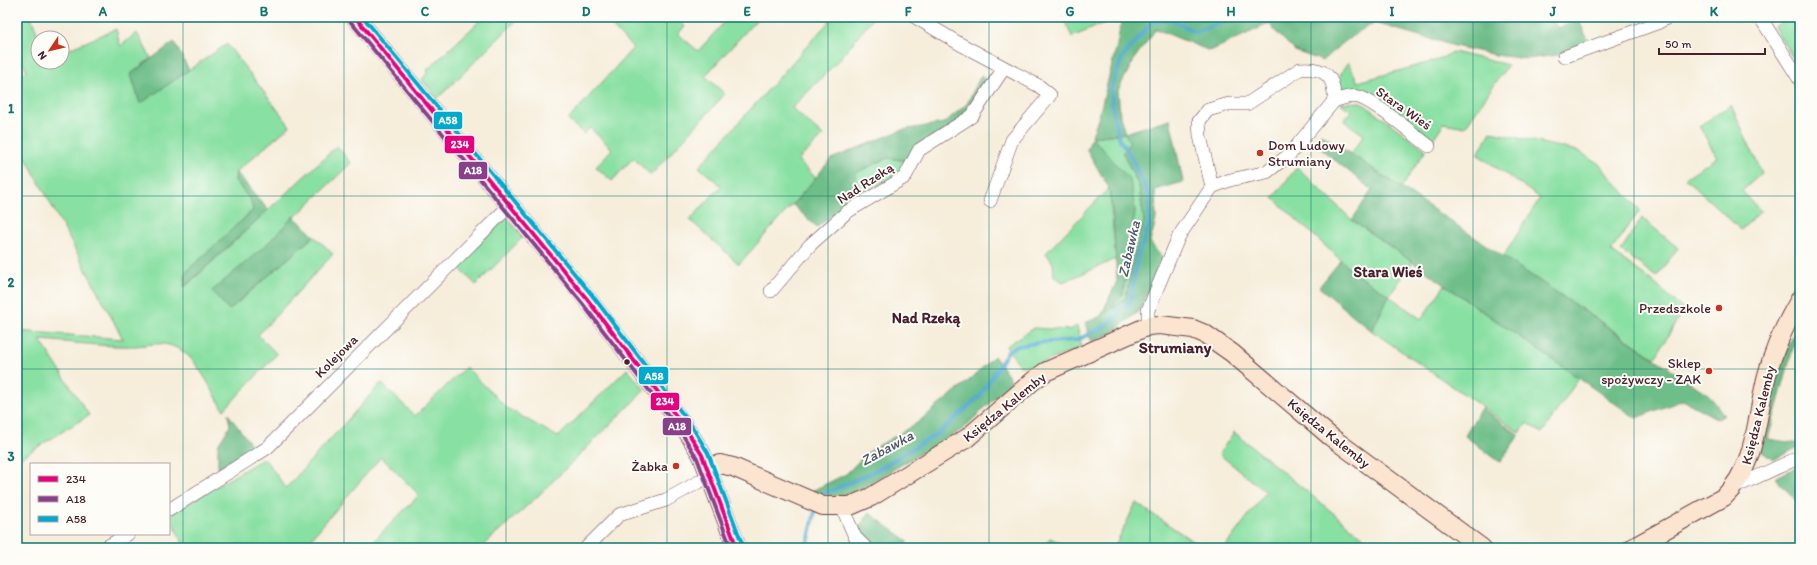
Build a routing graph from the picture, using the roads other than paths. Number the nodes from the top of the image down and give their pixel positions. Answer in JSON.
{"nodes":[{"id":1,"x":355,"y":17,"type":"edge"},
{"id":2,"x":915,"y":17,"type":"edge"},
{"id":3,"x":1668,"y":17,"type":"edge"},
{"id":4,"x":1760,"y":17,"type":"edge"},
{"id":5,"x":1564,"y":57,"type":"dead end"},
{"id":6,"x":1004,"y":68,"type":"junction"},
{"id":7,"x":1800,"y":80,"type":"edge"},
{"id":8,"x":1334,"y":101,"type":"junction"},
{"id":9,"x":1429,"y":146,"type":"dead end"},
{"id":10,"x":1212,"y":187,"type":"junction"},
{"id":11,"x":990,"y":201,"type":"dead end"},
{"id":12,"x":510,"y":205,"type":"junction"},
{"id":13,"x":771,"y":291,"type":"dead end"},
{"id":14,"x":1800,"y":299,"type":"edge"},
{"id":15,"x":1148,"y":326,"type":"junction"},
{"id":16,"x":1800,"y":457,"type":"edge"},
{"id":17,"x":709,"y":471,"type":"junction"},
{"id":18,"x":1734,"y":487,"type":"junction"},
{"id":19,"x":842,"y":507,"type":"junction"},
{"id":20,"x":170,"y":509,"type":"edge"},
{"id":21,"x":126,"y":535,"type":"edge"},
{"id":22,"x":105,"y":548,"type":"edge"},
{"id":23,"x":586,"y":548,"type":"edge"},
{"id":24,"x":736,"y":548,"type":"edge"},
{"id":25,"x":866,"y":548,"type":"edge"},
{"id":26,"x":1482,"y":548,"type":"edge"},
{"id":27,"x":1632,"y":548,"type":"edge"}],
"edges":[{"from":1,"to":12,"type":"street"},
{"from":2,"to":6,"type":"street"},
{"from":3,"to":5,"type":"street"},
{"from":4,"to":7,"type":"street"},
{"from":6,"to":11,"type":"street"},
{"from":6,"to":13,"type":"street","name":"Nad Rzeką"},
{"from":8,"to":9,"type":"street","name":"Stara Wieś"},
{"from":8,"to":10,"type":"street"},
{"from":8,"to":10,"type":"street"},
{"from":10,"to":15,"type":"street"},
{"from":12,"to":17,"type":"street"},
{"from":12,"to":20,"type":"street","name":"Kolejowa"},
{"from":14,"to":18,"type":"street","name":"Księdza Kalemby"},
{"from":15,"to":19,"type":"street","name":"Księdza Kalemby"},
{"from":15,"to":26,"type":"street","name":"Księdza Kalemby"},
{"from":16,"to":18,"type":"street"},
{"from":17,"to":19,"type":"street","name":"Księdza Kalemby"},
{"from":17,"to":23,"type":"street"},
{"from":17,"to":24,"type":"street"},
{"from":18,"to":27,"type":"street","name":"Księdza Kalemby"},
{"from":19,"to":25,"type":"street"},
{"from":21,"to":22,"type":"street"}]}
